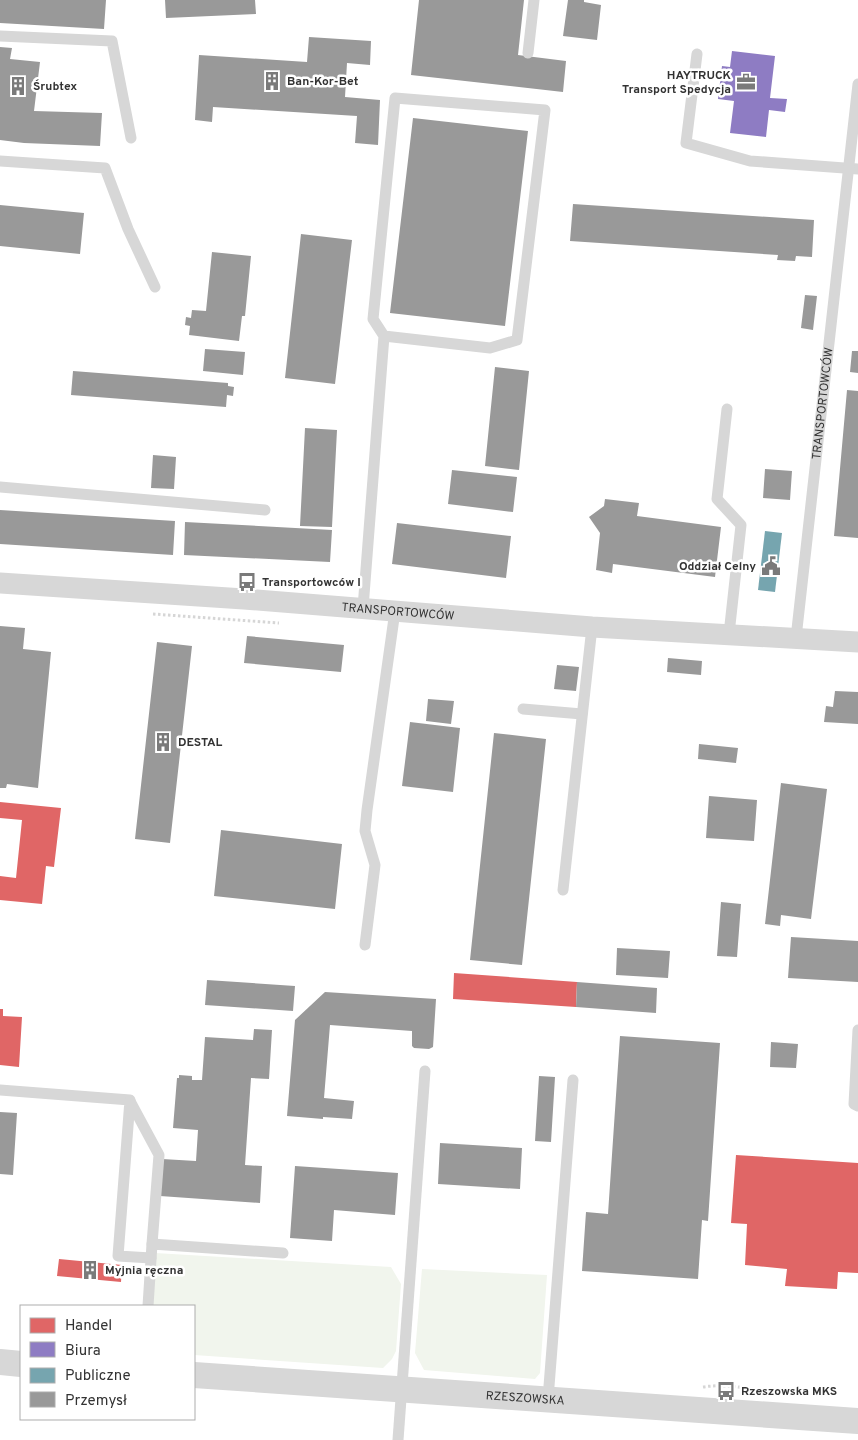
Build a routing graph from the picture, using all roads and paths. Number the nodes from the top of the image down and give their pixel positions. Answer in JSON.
{"nodes":[{"id":1,"x":534,"y":0,"type":"edge"},
{"id":2,"x":0,"y":36,"type":"edge"},
{"id":3,"x":528,"y":53,"type":"dead end"},
{"id":4,"x":697,"y":54,"type":"dead end"},
{"id":5,"x":858,"y":84,"type":"edge"},
{"id":6,"x":131,"y":138,"type":"dead end"},
{"id":7,"x":0,"y":161,"type":"edge"},
{"id":8,"x":854,"y":168,"type":"edge"},
{"id":9,"x":154,"y":287,"type":"dead end"},
{"id":10,"x":384,"y":336,"type":"junction"},
{"id":11,"x":727,"y":409,"type":"dead end"},
{"id":12,"x":0,"y":487,"type":"edge"},
{"id":13,"x":265,"y":510,"type":"dead end"},
{"id":14,"x":0,"y":584,"type":"edge"},
{"id":15,"x":362,"y":608,"type":"junction"},
{"id":16,"x":395,"y":611,"type":"junction"},
{"id":17,"x":592,"y":627,"type":"junction"},
{"id":18,"x":729,"y":634,"type":"junction"},
{"id":19,"x":796,"y":638,"type":"junction"},
{"id":20,"x":858,"y":642,"type":"edge"},
{"id":21,"x":523,"y":709,"type":"dead end"},
{"id":22,"x":582,"y":714,"type":"junction"},
{"id":23,"x":563,"y":890,"type":"dead end"},
{"id":24,"x":365,"y":945,"type":"dead end"},
{"id":25,"x":858,"y":1030,"type":"edge"},
{"id":26,"x":425,"y":1071,"type":"dead end"},
{"id":27,"x":572,"y":1080,"type":"dead end"},
{"id":28,"x":0,"y":1090,"type":"edge"},
{"id":29,"x":130,"y":1100,"type":"junction"},
{"id":30,"x":858,"y":1106,"type":"edge"},
{"id":31,"x":152,"y":1244,"type":"junction"},
{"id":32,"x":283,"y":1253,"type":"dead end"},
{"id":33,"x":151,"y":1258,"type":"junction"},
{"id":34,"x":148,"y":1305,"type":"edge"},
{"id":35,"x":0,"y":1362,"type":"edge"},
{"id":36,"x":20,"y":1364,"type":"edge"},
{"id":37,"x":195,"y":1375,"type":"edge"},
{"id":38,"x":402,"y":1390,"type":"junction"},
{"id":39,"x":548,"y":1399,"type":"junction"},
{"id":40,"x":858,"y":1421,"type":"edge"},
{"id":41,"x":398,"y":1440,"type":"edge"}],
"edges":[{"from":1,"to":3,"type":"lane"},
{"from":2,"to":6,"type":"lane"},
{"from":4,"to":8,"type":"lane"},
{"from":5,"to":8,"type":"lane","name":"TRANSPORTOWCÓW"},
{"from":7,"to":9,"type":"lane"},
{"from":8,"to":19,"type":"lane","name":"TRANSPORTOWCÓW"},
{"from":10,"to":10,"type":"lane"},
{"from":10,"to":15,"type":"lane"},
{"from":11,"to":18,"type":"lane"},
{"from":12,"to":13,"type":"lane"},
{"from":14,"to":15,"type":"street","name":"TRANSPORTOWCÓW"},
{"from":15,"to":16,"type":"street","name":"TRANSPORTOWCÓW"},
{"from":16,"to":17,"type":"street","name":"TRANSPORTOWCÓW"},
{"from":16,"to":24,"type":"lane"},
{"from":17,"to":18,"type":"street","name":"TRANSPORTOWCÓW"},
{"from":17,"to":22,"type":"lane"},
{"from":18,"to":19,"type":"street","name":"TRANSPORTOWCÓW"},
{"from":19,"to":20,"type":"street","name":"TRANSPORTOWCÓW"},
{"from":21,"to":22,"type":"lane"},
{"from":22,"to":23,"type":"lane"},
{"from":25,"to":30,"type":"lane"},
{"from":26,"to":38,"type":"lane"},
{"from":27,"to":39,"type":"lane"},
{"from":28,"to":29,"type":"lane"},
{"from":29,"to":31,"type":"lane"},
{"from":29,"to":33,"type":"lane"},
{"from":31,"to":32,"type":"lane"},
{"from":31,"to":33,"type":"lane"},
{"from":33,"to":34,"type":"lane"},
{"from":35,"to":36,"type":"street"},
{"from":37,"to":38,"type":"street","name":"RZESZOWSKA"},
{"from":38,"to":39,"type":"street","name":"RZESZOWSKA"},
{"from":38,"to":41,"type":"lane"},
{"from":39,"to":40,"type":"street","name":"RZESZOWSKA"}]}
